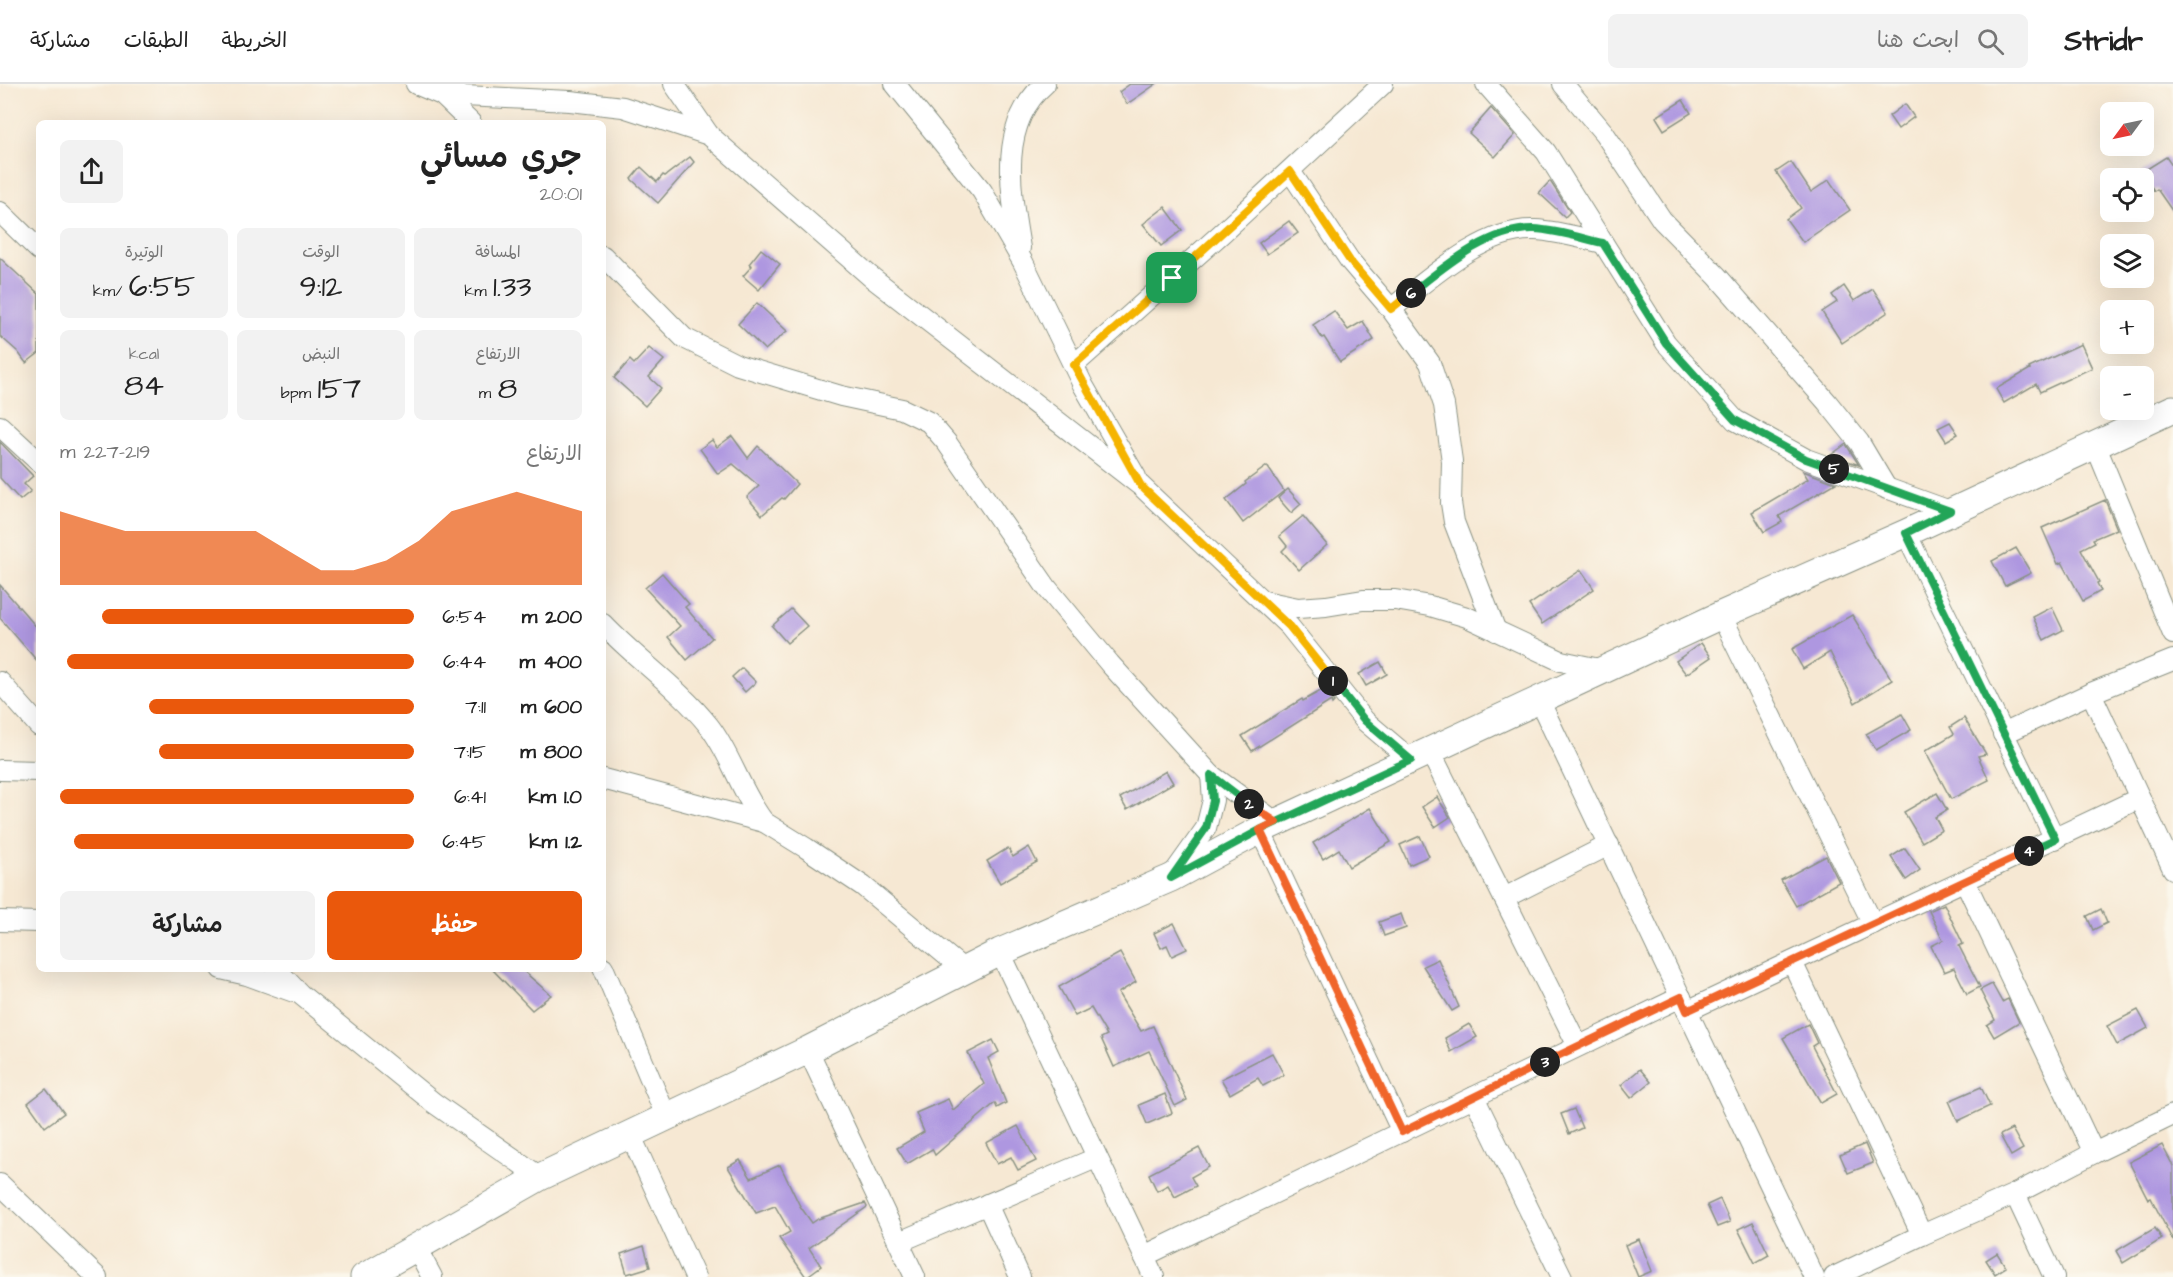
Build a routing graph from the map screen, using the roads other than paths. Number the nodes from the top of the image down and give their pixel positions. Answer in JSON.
{"nodes":[{"id":1,"x":416,"y":84,"type":"edge"},
{"id":2,"x":674,"y":84,"type":"edge"},
{"id":3,"x":895,"y":84,"type":"edge"},
{"id":4,"x":1045,"y":84,"type":"edge"},
{"id":5,"x":1383,"y":84,"type":"edge"},
{"id":6,"x":1486,"y":84,"type":"edge"},
{"id":7,"x":1563,"y":84,"type":"edge"},
{"id":8,"x":442,"y":94,"type":"junction"},
{"id":9,"x":468,"y":120,"type":"edge"},
{"id":10,"x":710,"y":135,"type":"junction"},
{"id":11,"x":1290,"y":171,"type":"junction"},
{"id":12,"x":0,"y":212,"type":"edge"},
{"id":13,"x":1603,"y":243,"type":"junction"},
{"id":14,"x":36,"y":247,"type":"edge"},
{"id":15,"x":1023,"y":262,"type":"junction"},
{"id":16,"x":606,"y":263,"type":"edge"},
{"id":17,"x":1391,"y":309,"type":"junction"},
{"id":18,"x":1074,"y":365,"type":"junction"},
{"id":19,"x":2173,"y":409,"type":"edge"},
{"id":20,"x":0,"y":426,"type":"edge"},
{"id":21,"x":2095,"y":444,"type":"junction"},
{"id":22,"x":36,"y":459,"type":"edge"},
{"id":23,"x":1141,"y":486,"type":"junction"},
{"id":24,"x":1887,"y":489,"type":"junction"},
{"id":25,"x":1950,"y":511,"type":"junction"},
{"id":26,"x":1906,"y":533,"type":"junction"},
{"id":27,"x":1264,"y":601,"type":"junction"},
{"id":28,"x":1721,"y":615,"type":"junction"},
{"id":29,"x":606,"y":627,"type":"edge"},
{"id":30,"x":1496,"y":631,"type":"junction"},
{"id":31,"x":2173,"y":634,"type":"edge"},
{"id":32,"x":2173,"y":660,"type":"edge"},
{"id":33,"x":1604,"y":670,"type":"junction"},
{"id":34,"x":0,"y":682,"type":"edge"},
{"id":35,"x":2091,"y":693,"type":"junction"},
{"id":36,"x":1539,"y":700,"type":"junction"},
{"id":37,"x":36,"y":723,"type":"edge"},
{"id":38,"x":2003,"y":734,"type":"junction"},
{"id":39,"x":1421,"y":755,"type":"junction"},
{"id":40,"x":0,"y":770,"type":"edge"},
{"id":41,"x":36,"y":771,"type":"edge"},
{"id":42,"x":1211,"y":775,"type":"junction"},
{"id":43,"x":606,"y":780,"type":"edge"},
{"id":44,"x":2140,"y":798,"type":"junction"},
{"id":45,"x":764,"y":822,"type":"junction"},
{"id":46,"x":1268,"y":826,"type":"junction"},
{"id":47,"x":2055,"y":839,"type":"junction"},
{"id":48,"x":1609,"y":845,"type":"junction"},
{"id":49,"x":2173,"y":869,"type":"edge"},
{"id":50,"x":1171,"y":878,"type":"junction"},
{"id":51,"x":1965,"y":881,"type":"junction"},
{"id":52,"x":1504,"y":898,"type":"junction"},
{"id":53,"x":0,"y":921,"type":"edge"},
{"id":54,"x":36,"y":922,"type":"edge"},
{"id":55,"x":1873,"y":924,"type":"junction"},
{"id":56,"x":1000,"y":952,"type":"junction"},
{"id":57,"x":1792,"y":962,"type":"junction"},
{"id":58,"x":964,"y":970,"type":"junction"},
{"id":59,"x":234,"y":972,"type":"edge"},
{"id":60,"x":279,"y":972,"type":"edge"},
{"id":61,"x":605,"y":972,"type":"edge"},
{"id":62,"x":300,"y":994,"type":"junction"},
{"id":63,"x":1684,"y":1004,"type":"junction"},
{"id":64,"x":1578,"y":1047,"type":"junction"},
{"id":65,"x":808,"y":1050,"type":"junction"},
{"id":66,"x":1474,"y":1097,"type":"junction"},
{"id":67,"x":2173,"y":1115,"type":"edge"},
{"id":68,"x":666,"y":1116,"type":"junction"},
{"id":69,"x":1402,"y":1132,"type":"junction"},
{"id":70,"x":630,"y":1134,"type":"junction"},
{"id":71,"x":2094,"y":1153,"type":"junction"},
{"id":72,"x":1096,"y":1158,"type":"junction"},
{"id":73,"x":540,"y":1177,"type":"junction"},
{"id":74,"x":0,"y":1185,"type":"edge"},
{"id":75,"x":2015,"y":1194,"type":"junction"},
{"id":76,"x":987,"y":1204,"type":"junction"},
{"id":77,"x":1922,"y":1235,"type":"junction"},
{"id":78,"x":899,"y":1242,"type":"junction"},
{"id":79,"x":417,"y":1249,"type":"junction"},
{"id":80,"x":1144,"y":1256,"type":"junction"},
{"id":81,"x":97,"y":1277,"type":"edge"},
{"id":82,"x":364,"y":1277,"type":"edge"},
{"id":83,"x":432,"y":1277,"type":"edge"},
{"id":84,"x":695,"y":1277,"type":"edge"},
{"id":85,"x":915,"y":1277,"type":"edge"},
{"id":86,"x":1020,"y":1277,"type":"edge"},
{"id":87,"x":1154,"y":1277,"type":"edge"},
{"id":88,"x":1562,"y":1277,"type":"edge"},
{"id":89,"x":1814,"y":1277,"type":"edge"},
{"id":90,"x":1834,"y":1277,"type":"edge"},
{"id":91,"x":2054,"y":1277,"type":"edge"}],
"edges":[{"from":1,"to":8,"type":"street"},
{"from":2,"to":10,"type":"street"},
{"from":3,"to":15,"type":"street"},
{"from":4,"to":15,"type":"street"},
{"from":5,"to":11,"type":"street"},
{"from":6,"to":13,"type":"street"},
{"from":7,"to":24,"type":"street"},
{"from":8,"to":9,"type":"street"},
{"from":8,"to":10,"type":"street"},
{"from":10,"to":23,"type":"street"},
{"from":11,"to":17,"type":"street"},
{"from":11,"to":18,"type":"street"},
{"from":12,"to":14,"type":"street"},
{"from":13,"to":17,"type":"street"},
{"from":13,"to":24,"type":"street"},
{"from":15,"to":18,"type":"street"},
{"from":16,"to":42,"type":"street"},
{"from":17,"to":30,"type":"street"},
{"from":18,"to":23,"type":"street"},
{"from":19,"to":21,"type":"street"},
{"from":20,"to":22,"type":"street"},
{"from":21,"to":25,"type":"street"},
{"from":21,"to":31,"type":"street"},
{"from":23,"to":27,"type":"street"},
{"from":24,"to":25,"type":"street"},
{"from":25,"to":26,"type":"street"},
{"from":26,"to":28,"type":"street"},
{"from":26,"to":38,"type":"street"},
{"from":27,"to":30,"type":"street"},
{"from":27,"to":39,"type":"street"},
{"from":28,"to":33,"type":"street"},
{"from":28,"to":55,"type":"street"},
{"from":29,"to":45,"type":"street"},
{"from":30,"to":33,"type":"street"},
{"from":32,"to":35,"type":"street"},
{"from":33,"to":36,"type":"street"},
{"from":34,"to":37,"type":"street"},
{"from":35,"to":38,"type":"street"},
{"from":35,"to":44,"type":"street"},
{"from":36,"to":39,"type":"street"},
{"from":36,"to":48,"type":"street"},
{"from":38,"to":47,"type":"street"},
{"from":39,"to":46,"type":"street"},
{"from":39,"to":52,"type":"street"},
{"from":40,"to":41,"type":"street"},
{"from":42,"to":46,"type":"street"},
{"from":42,"to":50,"type":"street"},
{"from":43,"to":45,"type":"street"},
{"from":44,"to":47,"type":"street"},
{"from":44,"to":49,"type":"street"},
{"from":45,"to":58,"type":"street"},
{"from":46,"to":50,"type":"street"},
{"from":46,"to":69,"type":"street"},
{"from":47,"to":51,"type":"street"},
{"from":48,"to":52,"type":"street"},
{"from":48,"to":63,"type":"street"},
{"from":50,"to":56,"type":"street"},
{"from":51,"to":55,"type":"street"},
{"from":51,"to":71,"type":"street"},
{"from":52,"to":64,"type":"street"},
{"from":53,"to":54,"type":"street"},
{"from":55,"to":57,"type":"street"},
{"from":56,"to":58,"type":"street"},
{"from":56,"to":72,"type":"street"},
{"from":57,"to":63,"type":"street"},
{"from":57,"to":77,"type":"street"},
{"from":58,"to":65,"type":"street"},
{"from":59,"to":62,"type":"street"},
{"from":60,"to":62,"type":"street"},
{"from":61,"to":68,"type":"street"},
{"from":62,"to":73,"type":"street"},
{"from":63,"to":64,"type":"street"},
{"from":63,"to":89,"type":"street"},
{"from":64,"to":66,"type":"street"},
{"from":65,"to":68,"type":"street"},
{"from":65,"to":78,"type":"street"},
{"from":66,"to":69,"type":"street"},
{"from":66,"to":88,"type":"street"},
{"from":67,"to":71,"type":"street"},
{"from":68,"to":70,"type":"street"},
{"from":69,"to":80,"type":"street"},
{"from":70,"to":73,"type":"street"},
{"from":70,"to":84,"type":"street"},
{"from":71,"to":75,"type":"street"},
{"from":72,"to":76,"type":"street"},
{"from":72,"to":80,"type":"street"},
{"from":73,"to":79,"type":"street"},
{"from":74,"to":81,"type":"street"},
{"from":75,"to":77,"type":"street"},
{"from":75,"to":91,"type":"street"},
{"from":76,"to":78,"type":"street"},
{"from":76,"to":86,"type":"street"},
{"from":77,"to":90,"type":"street"},
{"from":78,"to":85,"type":"street"},
{"from":79,"to":82,"type":"street"},
{"from":79,"to":83,"type":"street"},
{"from":80,"to":87,"type":"street"}]}
